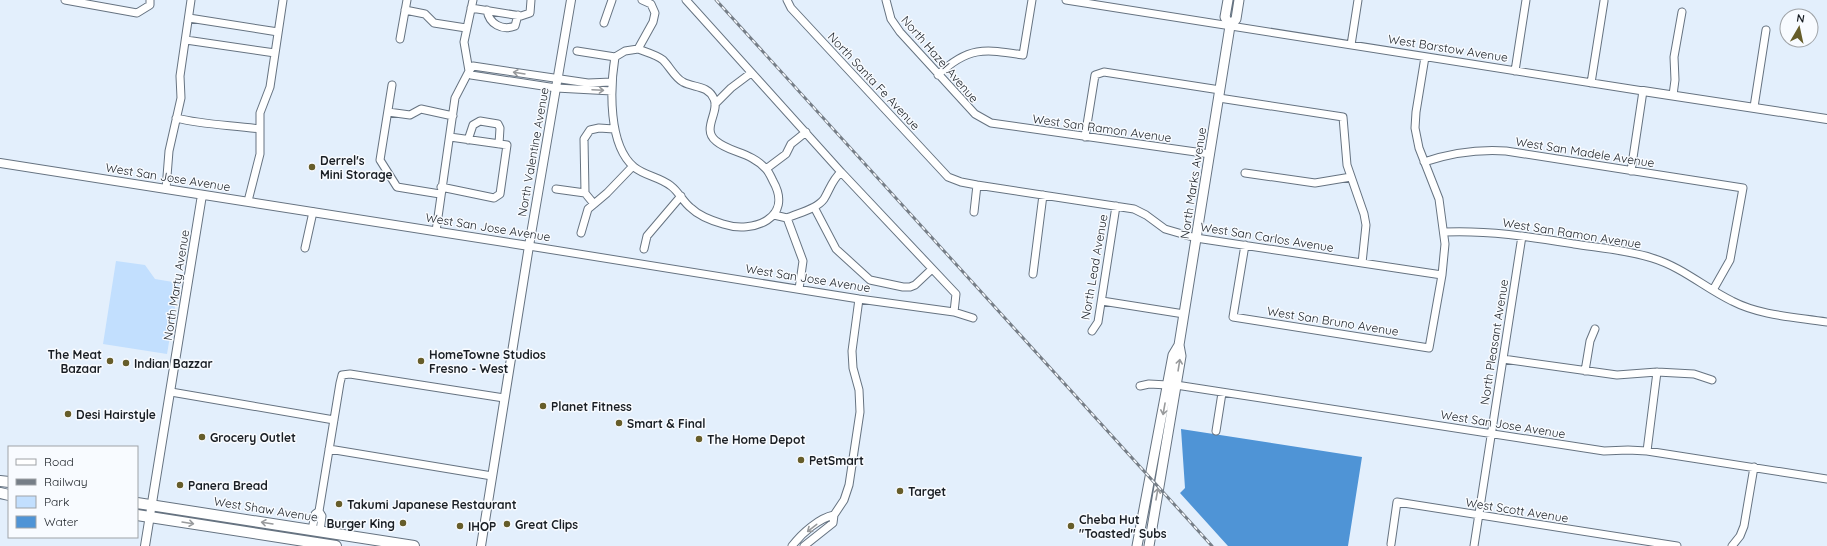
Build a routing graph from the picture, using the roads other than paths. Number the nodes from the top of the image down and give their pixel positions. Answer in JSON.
{"nodes":[{"id":1,"x":65,"y":0,"type":"edge"},
{"id":2,"x":73,"y":0,"type":"edge"},
{"id":3,"x":150,"y":0,"type":"edge"},
{"id":4,"x":191,"y":0,"type":"edge"},
{"id":5,"x":283,"y":0,"type":"edge"},
{"id":6,"x":407,"y":0,"type":"edge"},
{"id":7,"x":473,"y":0,"type":"edge"},
{"id":8,"x":531,"y":0,"type":"edge"},
{"id":9,"x":571,"y":0,"type":"edge"},
{"id":10,"x":612,"y":0,"type":"edge"},
{"id":11,"x":642,"y":0,"type":"edge"},
{"id":12,"x":686,"y":0,"type":"edge"},
{"id":13,"x":787,"y":0,"type":"edge"},
{"id":14,"x":886,"y":0,"type":"edge"},
{"id":15,"x":1032,"y":0,"type":"edge"},
{"id":16,"x":1066,"y":0,"type":"edge"},
{"id":17,"x":1228,"y":0,"type":"edge"},
{"id":18,"x":1239,"y":0,"type":"edge"},
{"id":19,"x":1358,"y":0,"type":"edge"},
{"id":20,"x":1526,"y":0,"type":"edge"},
{"id":21,"x":1604,"y":1,"type":"edge"},
{"id":22,"x":471,"y":8,"type":"junction"},
{"id":23,"x":405,"y":10,"type":"junction"},
{"id":24,"x":487,"y":10,"type":"junction"},
{"id":25,"x":1682,"y":12,"type":"dead end"},
{"id":26,"x":518,"y":15,"type":"junction"},
{"id":27,"x":189,"y":18,"type":"junction"},
{"id":28,"x":604,"y":24,"type":"dead end"},
{"id":29,"x":1230,"y":26,"type":"junction"},
{"id":30,"x":466,"y":28,"type":"junction"},
{"id":31,"x":1766,"y":30,"type":"dead end"},
{"id":32,"x":278,"y":32,"type":"junction"},
{"id":33,"x":400,"y":39,"type":"dead end"},
{"id":34,"x":186,"y":40,"type":"junction"},
{"id":35,"x":1350,"y":45,"type":"junction"},
{"id":36,"x":638,"y":49,"type":"junction"},
{"id":37,"x":577,"y":50,"type":"dead end"},
{"id":38,"x":275,"y":53,"type":"junction"},
{"id":39,"x":614,"y":57,"type":"junction"},
{"id":40,"x":1425,"y":57,"type":"junction"},
{"id":41,"x":469,"y":71,"type":"junction"},
{"id":42,"x":1515,"y":71,"type":"junction"},
{"id":43,"x":751,"y":73,"type":"junction"},
{"id":44,"x":938,"y":75,"type":"junction"},
{"id":45,"x":558,"y":79,"type":"junction"},
{"id":46,"x":612,"y":82,"type":"junction"},
{"id":47,"x":1591,"y":83,"type":"junction"},
{"id":48,"x":392,"y":85,"type":"dead end"},
{"id":49,"x":576,"y":85,"type":"junction"},
{"id":50,"x":556,"y":90,"type":"junction"},
{"id":51,"x":612,"y":91,"type":"junction"},
{"id":52,"x":1644,"y":91,"type":"junction"},
{"id":53,"x":1219,"y":94,"type":"junction"},
{"id":54,"x":1674,"y":95,"type":"junction"},
{"id":55,"x":715,"y":104,"type":"junction"},
{"id":56,"x":1754,"y":107,"type":"junction"},
{"id":57,"x":388,"y":112,"type":"junction"},
{"id":58,"x":453,"y":116,"type":"junction"},
{"id":59,"x":176,"y":118,"type":"junction"},
{"id":60,"x":1827,"y":119,"type":"edge"},
{"id":61,"x":991,"y":123,"type":"joint"},
{"id":62,"x":260,"y":129,"type":"junction"},
{"id":63,"x":614,"y":129,"type":"junction"},
{"id":64,"x":806,"y":132,"type":"junction"},
{"id":65,"x":450,"y":137,"type":"junction"},
{"id":66,"x":1085,"y":137,"type":"junction"},
{"id":67,"x":468,"y":140,"type":"junction"},
{"id":68,"x":499,"y":144,"type":"junction"},
{"id":69,"x":1210,"y":154,"type":"junction"},
{"id":70,"x":1424,"y":162,"type":"junction"},
{"id":71,"x":0,"y":163,"type":"edge"},
{"id":72,"x":633,"y":166,"type":"junction"},
{"id":73,"x":766,"y":169,"type":"junction"},
{"id":74,"x":1631,"y":171,"type":"junction"},
{"id":75,"x":841,"y":172,"type":"junction"},
{"id":76,"x":1245,"y":173,"type":"dead end"},
{"id":77,"x":948,"y":176,"type":"joint"},
{"id":78,"x":1350,"y":177,"type":"junction"},
{"id":79,"x":977,"y":185,"type":"junction"},
{"id":80,"x":166,"y":189,"type":"junction"},
{"id":81,"x":556,"y":189,"type":"dead end"},
{"id":82,"x":441,"y":191,"type":"junction"},
{"id":83,"x":585,"y":193,"type":"junction"},
{"id":84,"x":202,"y":195,"type":"junction"},
{"id":85,"x":1043,"y":195,"type":"junction"},
{"id":86,"x":681,"y":196,"type":"junction"},
{"id":87,"x":248,"y":201,"type":"junction"},
{"id":88,"x":594,"y":204,"type":"junction"},
{"id":89,"x":1116,"y":206,"type":"junction"},
{"id":90,"x":814,"y":207,"type":"junction"},
{"id":91,"x":313,"y":212,"type":"junction"},
{"id":92,"x":974,"y":212,"type":"dead end"},
{"id":93,"x":774,"y":215,"type":"junction"},
{"id":94,"x":787,"y":218,"type":"junction"},
{"id":95,"x":436,"y":231,"type":"junction"},
{"id":96,"x":1444,"y":232,"type":"junction"},
{"id":97,"x":581,"y":233,"type":"dead end"},
{"id":98,"x":1522,"y":236,"type":"junction"},
{"id":99,"x":1196,"y":238,"type":"junction"},
{"id":100,"x":1244,"y":245,"type":"junction"},
{"id":101,"x":529,"y":246,"type":"junction"},
{"id":102,"x":306,"y":248,"type":"dead end"},
{"id":103,"x":644,"y":250,"type":"dead end"},
{"id":104,"x":1362,"y":263,"type":"junction"},
{"id":105,"x":932,"y":269,"type":"junction"},
{"id":106,"x":1033,"y":274,"type":"dead end"},
{"id":107,"x":1442,"y":275,"type":"junction"},
{"id":108,"x":799,"y":289,"type":"junction"},
{"id":109,"x":1713,"y":290,"type":"junction"},
{"id":110,"x":859,"y":299,"type":"junction"},
{"id":111,"x":1102,"y":301,"type":"junction"},
{"id":112,"x":954,"y":312,"type":"junction"},
{"id":113,"x":1184,"y":314,"type":"junction"},
{"id":114,"x":973,"y":318,"type":"dead end"},
{"id":115,"x":1827,"y":322,"type":"edge"},
{"id":116,"x":1595,"y":329,"type":"dead end"},
{"id":117,"x":1092,"y":331,"type":"dead end"},
{"id":118,"x":1503,"y":359,"type":"junction"},
{"id":119,"x":1585,"y":371,"type":"junction"},
{"id":120,"x":1657,"y":372,"type":"junction"},
{"id":121,"x":1712,"y":380,"type":"dead end"},
{"id":122,"x":1172,"y":385,"type":"junction"},
{"id":123,"x":1140,"y":386,"type":"dead end"},
{"id":124,"x":170,"y":392,"type":"junction"},
{"id":125,"x":1222,"y":392,"type":"junction"},
{"id":126,"x":504,"y":398,"type":"junction"},
{"id":127,"x":334,"y":420,"type":"junction"},
{"id":128,"x":1216,"y":431,"type":"dead end"},
{"id":129,"x":1491,"y":435,"type":"junction"},
{"id":130,"x":329,"y":449,"type":"junction"},
{"id":131,"x":1647,"y":451,"type":"junction"},
{"id":132,"x":1754,"y":467,"type":"junction"},
{"id":133,"x":492,"y":476,"type":"junction"},
{"id":134,"x":1827,"y":479,"type":"edge"},
{"id":135,"x":138,"y":503,"type":"edge"},
{"id":136,"x":152,"y":505,"type":"junction"},
{"id":137,"x":1144,"y":508,"type":"junction"},
{"id":138,"x":138,"y":515,"type":"edge"},
{"id":139,"x":834,"y":515,"type":"junction"},
{"id":140,"x":1478,"y":515,"type":"junction"},
{"id":141,"x":150,"y":517,"type":"junction"},
{"id":142,"x":316,"y":530,"type":"junction"},
{"id":143,"x":279,"y":537,"type":"junction"},
{"id":144,"x":1634,"y":543,"type":"edge"},
{"id":145,"x":1391,"y":544,"type":"dead end"},
{"id":146,"x":145,"y":546,"type":"edge"},
{"id":147,"x":336,"y":546,"type":"edge"},
{"id":148,"x":414,"y":546,"type":"edge"},
{"id":149,"x":481,"y":546,"type":"edge"},
{"id":150,"x":792,"y":546,"type":"edge"},
{"id":151,"x":804,"y":546,"type":"edge"},
{"id":152,"x":1137,"y":546,"type":"edge"},
{"id":153,"x":1144,"y":546,"type":"edge"},
{"id":154,"x":1149,"y":546,"type":"edge"},
{"id":155,"x":1474,"y":546,"type":"edge"},
{"id":156,"x":1677,"y":546,"type":"edge"},
{"id":157,"x":1732,"y":546,"type":"edge"}],
"edges":[{"from":1,"to":2,"type":"street"},
{"from":2,"to":3,"type":"street"},
{"from":4,"to":27,"type":"street"},
{"from":5,"to":32,"type":"street"},
{"from":6,"to":23,"type":"street"},
{"from":7,"to":22,"type":"street"},
{"from":8,"to":26,"type":"street"},
{"from":9,"to":45,"type":"street","name":"North Valentine Avenue"},
{"from":10,"to":28,"type":"street"},
{"from":11,"to":36,"type":"street"},
{"from":12,"to":43,"type":"street"},
{"from":13,"to":77,"type":"street","name":"North Santa Fe Avenue"},
{"from":14,"to":44,"type":"street","name":"North Hazel Avenue"},
{"from":15,"to":44,"type":"street"},
{"from":16,"to":29,"type":"street","name":"West Barstow Avenue"},
{"from":17,"to":29,"type":"main road","name":"North Marks Avenue"},
{"from":18,"to":29,"type":"main road","name":"North Marks Avenue"},
{"from":19,"to":35,"type":"street"},
{"from":20,"to":42,"type":"street"},
{"from":21,"to":47,"type":"street"},
{"from":22,"to":24,"type":"street"},
{"from":22,"to":30,"type":"street"},
{"from":23,"to":30,"type":"street"},
{"from":23,"to":33,"type":"street"},
{"from":24,"to":26,"type":"street"},
{"from":24,"to":26,"type":"street"},
{"from":25,"to":54,"type":"street"},
{"from":27,"to":32,"type":"street"},
{"from":27,"to":34,"type":"street"},
{"from":29,"to":35,"type":"street","name":"West Barstow Avenue"},
{"from":29,"to":53,"type":"main road","name":"North Marks Avenue"},
{"from":30,"to":41,"type":"street"},
{"from":31,"to":56,"type":"street"},
{"from":32,"to":38,"type":"street"},
{"from":34,"to":38,"type":"street"},
{"from":34,"to":59,"type":"street"},
{"from":35,"to":40,"type":"street","name":"West Barstow Avenue"},
{"from":36,"to":39,"type":"street"},
{"from":36,"to":55,"type":"street"},
{"from":37,"to":39,"type":"street"},
{"from":38,"to":62,"type":"street"},
{"from":39,"to":46,"type":"street"},
{"from":40,"to":42,"type":"street","name":"West Barstow Avenue"},
{"from":40,"to":70,"type":"street"},
{"from":45,"to":41,"type":"street","one_way":true},
{"from":41,"to":50,"type":"street"},
{"from":41,"to":58,"type":"street"},
{"from":42,"to":47,"type":"street","name":"West Barstow Avenue"},
{"from":43,"to":55,"type":"street"},
{"from":43,"to":64,"type":"street"},
{"from":44,"to":61,"type":"street","name":"North Hazel Avenue"},
{"from":45,"to":49,"type":"street"},
{"from":45,"to":50,"type":"street","name":"North Valentine Avenue"},
{"from":46,"to":49,"type":"street"},
{"from":46,"to":51,"type":"street"},
{"from":47,"to":52,"type":"street","name":"West Barstow Avenue"},
{"from":48,"to":57,"type":"street"},
{"from":49,"to":50,"type":"street"},
{"from":49,"to":51,"type":"street","one_way":true},
{"from":50,"to":101,"type":"street","name":"North Valentine Avenue"},
{"from":51,"to":63,"type":"street"},
{"from":52,"to":54,"type":"street","name":"West Barstow Avenue"},
{"from":52,"to":74,"type":"street"},
{"from":53,"to":66,"type":"street"},
{"from":53,"to":69,"type":"main road","name":"North Marks Avenue"},
{"from":53,"to":78,"type":"street"},
{"from":54,"to":56,"type":"street","name":"West Barstow Avenue"},
{"from":55,"to":73,"type":"street"},
{"from":56,"to":60,"type":"street","name":"West Barstow Avenue"},
{"from":57,"to":58,"type":"street"},
{"from":57,"to":82,"type":"street"},
{"from":58,"to":65,"type":"street"},
{"from":59,"to":62,"type":"street"},
{"from":59,"to":80,"type":"street"},
{"from":61,"to":66,"type":"street","name":"West San Ramon Avenue"},
{"from":62,"to":87,"type":"street"},
{"from":63,"to":72,"type":"street"},
{"from":63,"to":83,"type":"street"},
{"from":64,"to":73,"type":"street"},
{"from":64,"to":75,"type":"street"},
{"from":65,"to":67,"type":"street"},
{"from":65,"to":82,"type":"street"},
{"from":66,"to":69,"type":"street","name":"West San Ramon Avenue"},
{"from":67,"to":68,"type":"street"},
{"from":67,"to":68,"type":"street"},
{"from":68,"to":82,"type":"street"},
{"from":69,"to":99,"type":"main road","name":"North Marks Avenue"},
{"from":70,"to":74,"type":"street","name":"West San Madele Avenue"},
{"from":70,"to":96,"type":"street"},
{"from":71,"to":80,"type":"street","name":"West San Jose Avenue"},
{"from":72,"to":86,"type":"street"},
{"from":72,"to":88,"type":"street"},
{"from":73,"to":93,"type":"street"},
{"from":74,"to":109,"type":"street","name":"West San Madele Avenue"},
{"from":75,"to":90,"type":"street"},
{"from":75,"to":105,"type":"street"},
{"from":76,"to":78,"type":"street"},
{"from":77,"to":79,"type":"street","name":"West San Carlos Avenue"},
{"from":78,"to":104,"type":"street"},
{"from":79,"to":85,"type":"street","name":"West San Carlos Avenue"},
{"from":79,"to":92,"type":"street"},
{"from":80,"to":84,"type":"street","name":"West San Jose Avenue"},
{"from":81,"to":83,"type":"street"},
{"from":82,"to":95,"type":"street"},
{"from":83,"to":88,"type":"street"},
{"from":84,"to":87,"type":"street","name":"West San Jose Avenue"},
{"from":84,"to":124,"type":"street","name":"North Marty Avenue"},
{"from":85,"to":89,"type":"street","name":"West San Carlos Avenue"},
{"from":85,"to":106,"type":"street"},
{"from":86,"to":93,"type":"street"},
{"from":86,"to":103,"type":"street"},
{"from":87,"to":91,"type":"street","name":"West San Jose Avenue"},
{"from":88,"to":97,"type":"street"},
{"from":89,"to":99,"type":"street","name":"West San Carlos Avenue"},
{"from":89,"to":111,"type":"street","name":"North Lead Avenue"},
{"from":90,"to":94,"type":"street"},
{"from":90,"to":105,"type":"street"},
{"from":91,"to":95,"type":"street","name":"West San Jose Avenue"},
{"from":91,"to":102,"type":"street"},
{"from":93,"to":94,"type":"street"},
{"from":94,"to":108,"type":"street"},
{"from":95,"to":101,"type":"street","name":"West San Jose Avenue"},
{"from":96,"to":98,"type":"street","name":"West San Ramon Avenue"},
{"from":96,"to":107,"type":"street"},
{"from":98,"to":109,"type":"street","name":"West San Ramon Avenue"},
{"from":98,"to":118,"type":"street","name":"North Pleasant Avenue"},
{"from":99,"to":100,"type":"street","name":"West San Carlos Avenue"},
{"from":99,"to":113,"type":"main road","name":"North Marks Avenue"},
{"from":100,"to":104,"type":"street","name":"West San Carlos Avenue"},
{"from":100,"to":107,"type":"street","name":"West San Bruno Avenue"},
{"from":101,"to":108,"type":"street","name":"West San Jose Avenue"},
{"from":101,"to":126,"type":"street","name":"North Valentine Avenue"},
{"from":104,"to":107,"type":"street","name":"West San Carlos Avenue"},
{"from":105,"to":112,"type":"street"},
{"from":108,"to":110,"type":"street","name":"West San Jose Avenue"},
{"from":109,"to":115,"type":"street","name":"West San Ramon Avenue"},
{"from":110,"to":112,"type":"street","name":"West San Jose Avenue"},
{"from":110,"to":139,"type":"street"},
{"from":111,"to":113,"type":"street"},
{"from":111,"to":117,"type":"street","name":"North Lead Avenue"},
{"from":112,"to":114,"type":"street","name":"West San Jose Avenue"},
{"from":113,"to":122,"type":"main road","name":"North Marks Avenue"},
{"from":116,"to":119,"type":"street"},
{"from":118,"to":119,"type":"street"},
{"from":118,"to":129,"type":"street","name":"North Pleasant Avenue"},
{"from":119,"to":120,"type":"street"},
{"from":120,"to":121,"type":"street"},
{"from":120,"to":131,"type":"street"},
{"from":122,"to":123,"type":"street","name":"West San Jose Avenue"},
{"from":122,"to":125,"type":"street","name":"West San Jose Avenue"},
{"from":122,"to":137,"type":"main road","name":"North Marks Avenue","one_way":true},
{"from":154,"to":122,"type":"main road","name":"North Marks Avenue","one_way":true},
{"from":124,"to":127,"type":"street"},
{"from":124,"to":136,"type":"street","name":"North Marty Avenue"},
{"from":125,"to":128,"type":"street"},
{"from":125,"to":129,"type":"street","name":"West San Jose Avenue"},
{"from":126,"to":127,"type":"street"},
{"from":126,"to":133,"type":"street","name":"North Valentine Avenue"},
{"from":127,"to":130,"type":"street"},
{"from":129,"to":131,"type":"street","name":"West San Jose Avenue"},
{"from":129,"to":140,"type":"street","name":"North Pleasant Avenue"},
{"from":130,"to":133,"type":"street"},
{"from":130,"to":142,"type":"street"},
{"from":131,"to":132,"type":"street","name":"West San Jose Avenue"},
{"from":132,"to":134,"type":"street","name":"West San Jose Avenue"},
{"from":132,"to":157,"type":"street"},
{"from":133,"to":149,"type":"street","name":"North Valentine Avenue"},
{"from":135,"to":136,"type":"main road","name":"West Shaw Avenue"},
{"from":136,"to":141,"type":"street","name":"North Marty Avenue"},
{"from":142,"to":136,"type":"main road","name":"West Shaw Avenue","one_way":true},
{"from":137,"to":152,"type":"main road","name":"North Marks Avenue"},
{"from":137,"to":153,"type":"main road"},
{"from":138,"to":141,"type":"main road"},
{"from":139,"to":150,"type":"street","one_way":true},
{"from":139,"to":151,"type":"street"},
{"from":140,"to":144,"type":"street","name":"West Scott Avenue"},
{"from":140,"to":145,"type":"street","name":"West Scott Avenue"},
{"from":140,"to":155,"type":"street","name":"North Pleasant Avenue"},
{"from":141,"to":143,"type":"main road","one_way":true},
{"from":141,"to":146,"type":"street","name":"North Marty Avenue"},
{"from":142,"to":143,"type":"main road"},
{"from":142,"to":148,"type":"main road","name":"West Shaw Avenue"},
{"from":143,"to":147,"type":"main road"},
{"from":144,"to":156,"type":"street","name":"West Scott Avenue"}]}
